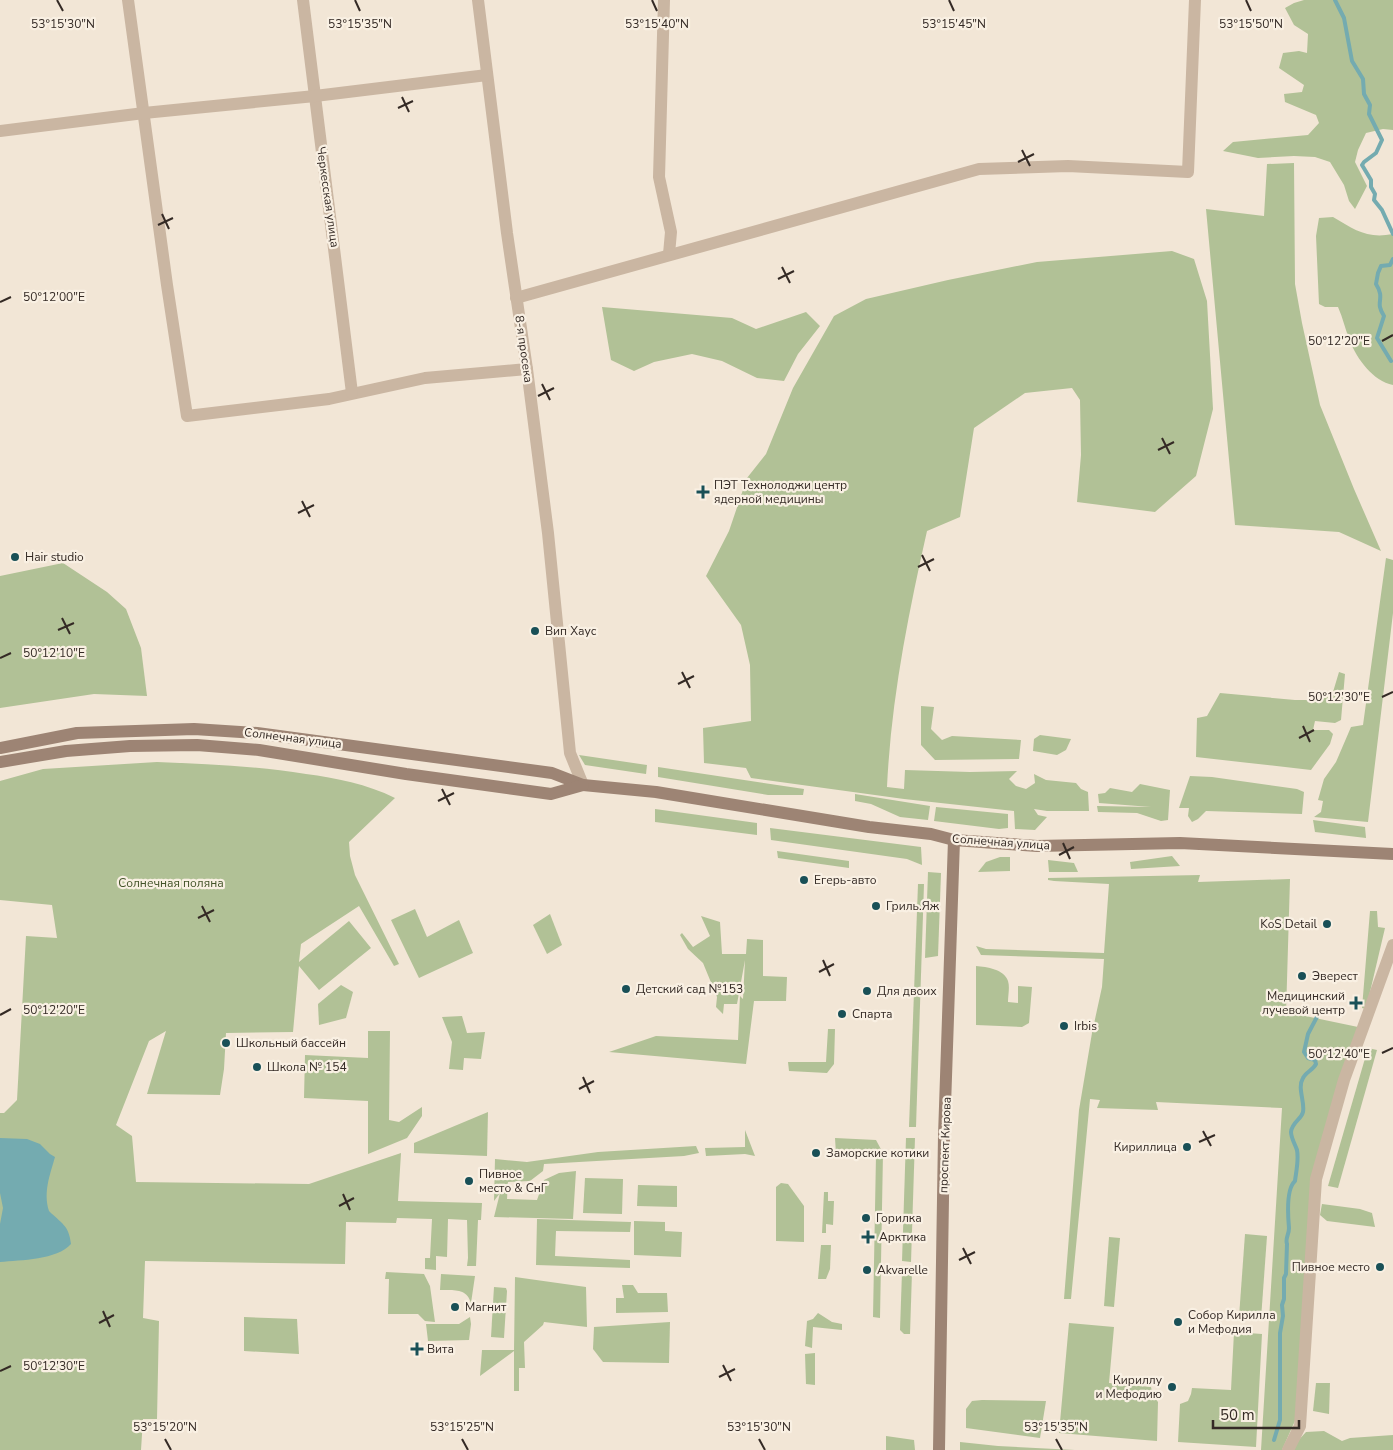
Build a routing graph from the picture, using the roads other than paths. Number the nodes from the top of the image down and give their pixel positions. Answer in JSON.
{"nodes":[{"id":1,"x":128,"y":0,"type":"edge"},
{"id":2,"x":303,"y":0,"type":"edge"},
{"id":3,"x":478,"y":0,"type":"edge"},
{"id":4,"x":664,"y":0,"type":"edge"},
{"id":5,"x":1195,"y":0,"type":"edge"},
{"id":6,"x":487,"y":75,"type":"junction"},
{"id":7,"x":314,"y":96,"type":"junction"},
{"id":8,"x":144,"y":113,"type":"junction"},
{"id":9,"x":0,"y":131,"type":"edge"},
{"id":10,"x":669,"y":254,"type":"junction"},
{"id":11,"x":516,"y":298,"type":"junction"},
{"id":12,"x":528,"y":369,"type":"junction"},
{"id":13,"x":352,"y":393,"type":"junction"},
{"id":14,"x":0,"y":748,"type":"edge"},
{"id":15,"x":0,"y":762,"type":"edge"},
{"id":16,"x":583,"y":785,"type":"junction"},
{"id":17,"x":954,"y":840,"type":"junction"},
{"id":18,"x":1393,"y":854,"type":"edge"},
{"id":19,"x":1393,"y":945,"type":"edge"},
{"id":20,"x":939,"y":1450,"type":"edge"},
{"id":21,"x":1288,"y":1450,"type":"edge"}],
"edges":[{"from":1,"to":8,"type":"street"},
{"from":2,"to":7,"type":"street","name":"Черкесская улица"},
{"from":3,"to":6,"type":"street","name":"8-я просека"},
{"from":4,"to":10,"type":"street"},
{"from":5,"to":10,"type":"street"},
{"from":6,"to":7,"type":"street"},
{"from":6,"to":11,"type":"street","name":"8-я просека"},
{"from":7,"to":8,"type":"street"},
{"from":7,"to":13,"type":"street","name":"Черкесская улица"},
{"from":8,"to":9,"type":"street"},
{"from":8,"to":13,"type":"street"},
{"from":10,"to":11,"type":"street"},
{"from":11,"to":12,"type":"street","name":"8-я просека"},
{"from":12,"to":13,"type":"street"},
{"from":12,"to":16,"type":"street","name":"8-я просека"},
{"from":14,"to":16,"type":"main road","name":"Солнечная улица"},
{"from":15,"to":16,"type":"main road","name":"Солнечная улица"},
{"from":16,"to":17,"type":"main road","name":"Солнечная улица"},
{"from":17,"to":18,"type":"main road","name":"Солнечная улица"},
{"from":17,"to":20,"type":"main road","name":"проспект Кирова"},
{"from":19,"to":21,"type":"street"}]}
